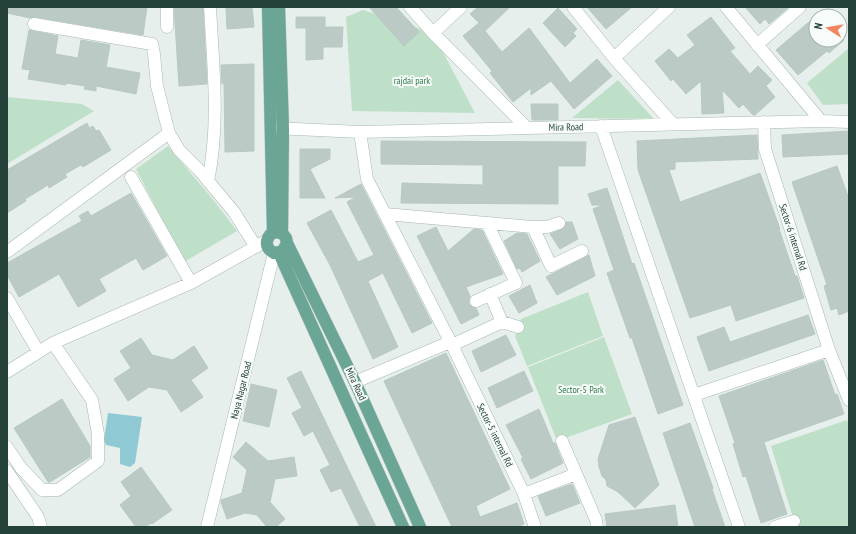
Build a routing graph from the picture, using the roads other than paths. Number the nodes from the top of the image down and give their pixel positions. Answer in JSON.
{"nodes":[{"id":1,"x":166,"y":7,"type":"edge"},
{"id":2,"x":210,"y":7,"type":"edge"},
{"id":3,"x":268,"y":7,"type":"edge"},
{"id":4,"x":279,"y":7,"type":"edge"},
{"id":5,"x":410,"y":7,"type":"edge"},
{"id":6,"x":461,"y":7,"type":"edge"},
{"id":7,"x":573,"y":7,"type":"edge"},
{"id":8,"x":668,"y":7,"type":"edge"},
{"id":9,"x":726,"y":7,"type":"edge"},
{"id":10,"x":800,"y":7,"type":"edge"},
{"id":11,"x":34,"y":24,"type":"dead end"},
{"id":12,"x":167,"y":27,"type":"dead end"},
{"id":13,"x":433,"y":33,"type":"junction"},
{"id":14,"x":757,"y":44,"type":"junction"},
{"id":15,"x":614,"y":58,"type":"junction"},
{"id":16,"x":821,"y":121,"type":"junction"},
{"id":17,"x":764,"y":122,"type":"junction"},
{"id":18,"x":849,"y":122,"type":"edge"},
{"id":19,"x":673,"y":124,"type":"junction"},
{"id":20,"x":601,"y":126,"type":"junction"},
{"id":21,"x":271,"y":128,"type":"junction"},
{"id":22,"x":284,"y":128,"type":"junction"},
{"id":23,"x":527,"y":128,"type":"junction"},
{"id":24,"x":360,"y":132,"type":"junction"},
{"id":25,"x":169,"y":133,"type":"junction"},
{"id":26,"x":132,"y":178,"type":"dead end"},
{"id":27,"x":208,"y":181,"type":"junction"},
{"id":28,"x":385,"y":214,"type":"junction"},
{"id":29,"x":487,"y":223,"type":"junction"},
{"id":30,"x":559,"y":223,"type":"dead end"},
{"id":31,"x":533,"y":227,"type":"junction"},
{"id":32,"x":273,"y":239,"type":"junction"},
{"id":33,"x":582,"y":251,"type":"dead end"},
{"id":34,"x":7,"y":252,"type":"edge"},
{"id":35,"x":276,"y":253,"type":"junction"},
{"id":36,"x":191,"y":284,"type":"junction"},
{"id":37,"x":490,"y":294,"type":"junction"},
{"id":38,"x":7,"y":298,"type":"edge"},
{"id":39,"x":476,"y":301,"type":"dead end"},
{"id":40,"x":502,"y":322,"type":"junction"},
{"id":41,"x":518,"y":327,"type":"dead end"},
{"id":42,"x":53,"y":343,"type":"junction"},
{"id":43,"x":451,"y":344,"type":"junction"},
{"id":44,"x":829,"y":350,"type":"junction"},
{"id":45,"x":38,"y":352,"type":"junction"},
{"id":46,"x":7,"y":372,"type":"edge"},
{"id":47,"x":355,"y":382,"type":"junction"},
{"id":48,"x":694,"y":395,"type":"junction"},
{"id":49,"x":849,"y":400,"type":"edge"},
{"id":50,"x":562,"y":441,"type":"dead end"},
{"id":51,"x":7,"y":447,"type":"edge"},
{"id":52,"x":7,"y":471,"type":"edge"},
{"id":53,"x":576,"y":474,"type":"junction"},
{"id":54,"x":524,"y":494,"type":"junction"},
{"id":55,"x":794,"y":521,"type":"dead end"},
{"id":56,"x":38,"y":525,"type":"edge"},
{"id":57,"x":207,"y":527,"type":"edge"},
{"id":58,"x":403,"y":527,"type":"edge"},
{"id":59,"x":420,"y":527,"type":"edge"},
{"id":60,"x":535,"y":527,"type":"edge"},
{"id":61,"x":597,"y":527,"type":"edge"},
{"id":62,"x":739,"y":527,"type":"edge"},
{"id":63,"x":775,"y":527,"type":"edge"}],
"edges":[{"from":1,"to":12,"type":"street"},
{"from":2,"to":27,"type":"street"},
{"from":3,"to":21,"type":"main road","name":"Mira Road"},
{"from":4,"to":22,"type":"main road","name":"Mira Road"},
{"from":5,"to":13,"type":"street"},
{"from":6,"to":13,"type":"street"},
{"from":7,"to":15,"type":"street"},
{"from":8,"to":15,"type":"street"},
{"from":9,"to":14,"type":"street"},
{"from":10,"to":14,"type":"street"},
{"from":11,"to":25,"type":"street"},
{"from":13,"to":23,"type":"street"},
{"from":14,"to":16,"type":"street"},
{"from":15,"to":19,"type":"street"},
{"from":16,"to":17,"type":"street","name":"Mira Road"},
{"from":16,"to":18,"type":"street","name":"Mira Road"},
{"from":17,"to":19,"type":"street","name":"Mira Road"},
{"from":17,"to":44,"type":"street","name":"Sector-6 internal Rd"},
{"from":19,"to":20,"type":"street","name":"Mira Road"},
{"from":20,"to":23,"type":"street","name":"Mira Road"},
{"from":20,"to":48,"type":"street"},
{"from":21,"to":22,"type":"street"},
{"from":21,"to":32,"type":"main road","name":"Mira Road"},
{"from":22,"to":24,"type":"street","name":"Mira Road"},
{"from":22,"to":32,"type":"main road","name":"Mira Road"},
{"from":23,"to":24,"type":"street","name":"Mira Road"},
{"from":24,"to":28,"type":"street","name":"Sector-5 internal Rd"},
{"from":25,"to":27,"type":"street"},
{"from":25,"to":34,"type":"street"},
{"from":26,"to":36,"type":"street"},
{"from":27,"to":32,"type":"street"},
{"from":28,"to":29,"type":"street"},
{"from":28,"to":43,"type":"street","name":"Sector-5 internal Rd"},
{"from":29,"to":31,"type":"street"},
{"from":29,"to":37,"type":"street"},
{"from":30,"to":31,"type":"street"},
{"from":31,"to":33,"type":"street"},
{"from":32,"to":35,"type":"main road","name":"Mira Road"},
{"from":32,"to":35,"type":"main road"},
{"from":32,"to":36,"type":"street"},
{"from":32,"to":47,"type":"main road","name":"Mira Road"},
{"from":35,"to":57,"type":"street","name":"Naya Nagar Road"},
{"from":35,"to":58,"type":"main road","name":"Mira Road"},
{"from":36,"to":42,"type":"street"},
{"from":37,"to":39,"type":"street"},
{"from":37,"to":40,"type":"street"},
{"from":38,"to":45,"type":"street"},
{"from":40,"to":41,"type":"street"},
{"from":40,"to":43,"type":"street"},
{"from":42,"to":45,"type":"street"},
{"from":42,"to":51,"type":"street"},
{"from":43,"to":47,"type":"street"},
{"from":43,"to":54,"type":"street","name":"Sector-5 internal Rd"},
{"from":44,"to":48,"type":"street"},
{"from":44,"to":49,"type":"street","name":"Sector-6 internal Rd"},
{"from":45,"to":46,"type":"street"},
{"from":47,"to":59,"type":"main road","name":"Mira Road"},
{"from":48,"to":62,"type":"street"},
{"from":50,"to":53,"type":"street"},
{"from":52,"to":56,"type":"street"},
{"from":53,"to":54,"type":"street"},
{"from":53,"to":61,"type":"street"},
{"from":54,"to":60,"type":"street","name":"Sector-5 internal Rd"},
{"from":55,"to":63,"type":"street"}]}
